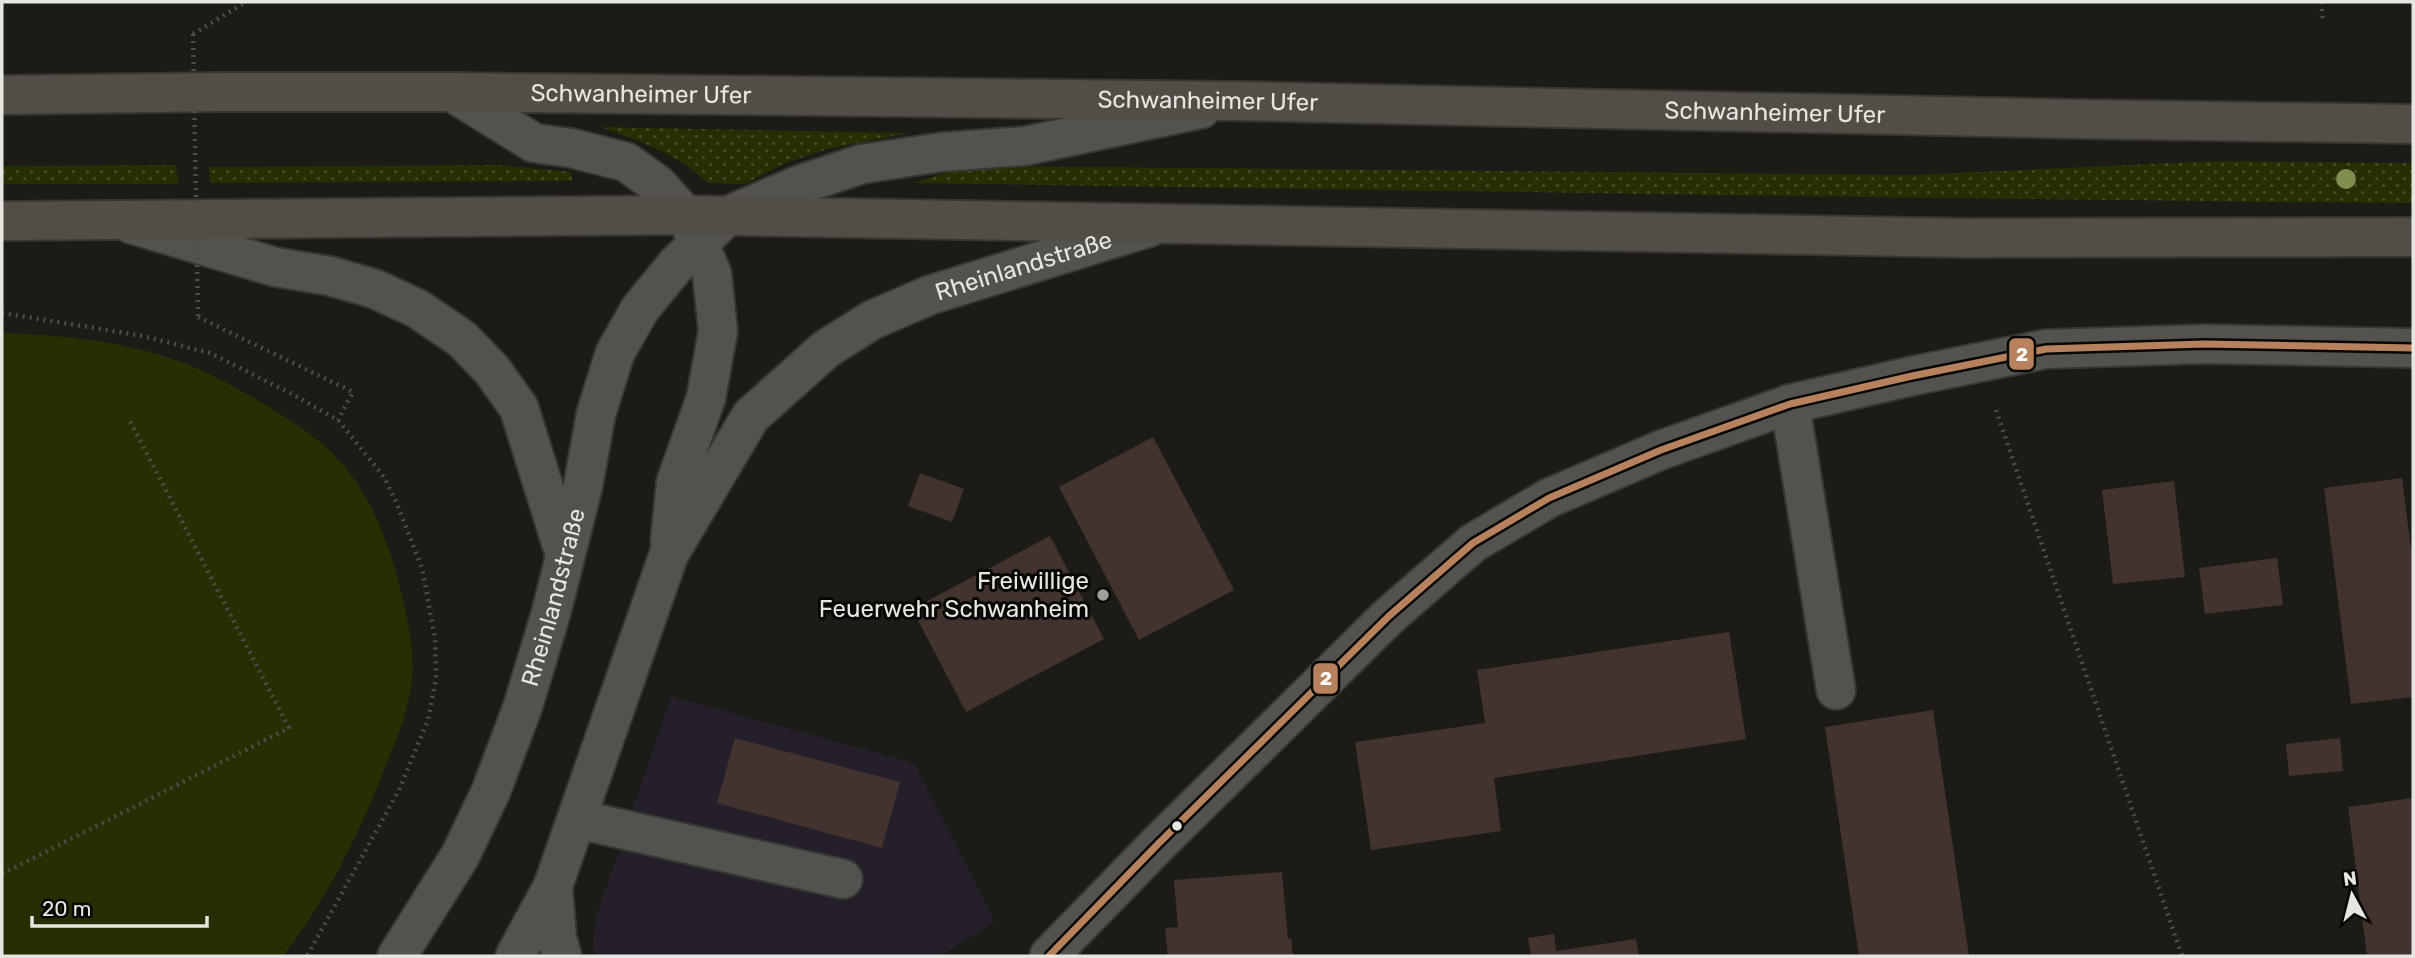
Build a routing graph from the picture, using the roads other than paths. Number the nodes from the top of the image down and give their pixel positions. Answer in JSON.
{"nodes":[{"id":1,"x":452,"y":92,"type":"junction"},
{"id":2,"x":2,"y":95,"type":"edge"},
{"id":3,"x":1237,"y":101,"type":"junction"},
{"id":4,"x":2413,"y":124,"type":"edge"},
{"id":5,"x":727,"y":216,"type":"junction"},
{"id":6,"x":113,"y":218,"type":"junction"},
{"id":7,"x":2,"y":220,"type":"edge"},
{"id":8,"x":1159,"y":224,"type":"junction"},
{"id":9,"x":692,"y":228,"type":"junction"},
{"id":10,"x":2413,"y":237,"type":"edge"},
{"id":11,"x":2413,"y":348,"type":"edge"},
{"id":12,"x":1790,"y":404,"type":"junction"},
{"id":13,"x":668,"y":554,"type":"junction"},
{"id":14,"x":566,"y":559,"type":"junction"},
{"id":15,"x":1836,"y":690,"type":"dead end"},
{"id":16,"x":578,"y":819,"type":"junction"},
{"id":17,"x":843,"y":879,"type":"dead end"},
{"id":18,"x":553,"y":886,"type":"junction"},
{"id":19,"x":428,"y":910,"type":"junction"},
{"id":20,"x":397,"y":956,"type":"edge"},
{"id":21,"x":431,"y":956,"type":"edge"},
{"id":22,"x":515,"y":956,"type":"edge"},
{"id":23,"x":562,"y":956,"type":"edge"},
{"id":24,"x":1049,"y":956,"type":"edge"}],
"edges":[{"from":1,"to":2,"type":"main road","name":"Schwanheimer Ufer"},
{"from":1,"to":3,"type":"main road","name":"Schwanheimer Ufer"},
{"from":1,"to":9,"type":"street","name":"Rheinlandstraße"},
{"from":3,"to":4,"type":"main road","name":"Schwanheimer Ufer"},
{"from":3,"to":5,"type":"street"},
{"from":5,"to":8,"type":"main road"},
{"from":5,"to":9,"type":"main road"},
{"from":6,"to":7,"type":"main road"},
{"from":6,"to":9,"type":"main road"},
{"from":6,"to":14,"type":"street"},
{"from":8,"to":10,"type":"main road"},
{"from":8,"to":13,"type":"street","name":"Rheinlandstraße"},
{"from":9,"to":13,"type":"street","name":"Rheinlandstraße"},
{"from":9,"to":14,"type":"street","name":"Rheinlandstraße"},
{"from":11,"to":12,"type":"street"},
{"from":12,"to":15,"type":"street"},
{"from":12,"to":24,"type":"street"},
{"from":13,"to":16,"type":"street","name":"Rheinlandstraße"},
{"from":14,"to":19,"type":"street","name":"Rheinlandstraße"},
{"from":16,"to":17,"type":"street"},
{"from":16,"to":18,"type":"street","name":"Rheinlandstraße"},
{"from":18,"to":22,"type":"street","name":"Rheinlandstraße"},
{"from":18,"to":23,"type":"street"},
{"from":19,"to":20,"type":"street","name":"Rheinlandstraße"},
{"from":19,"to":21,"type":"street"}]}
